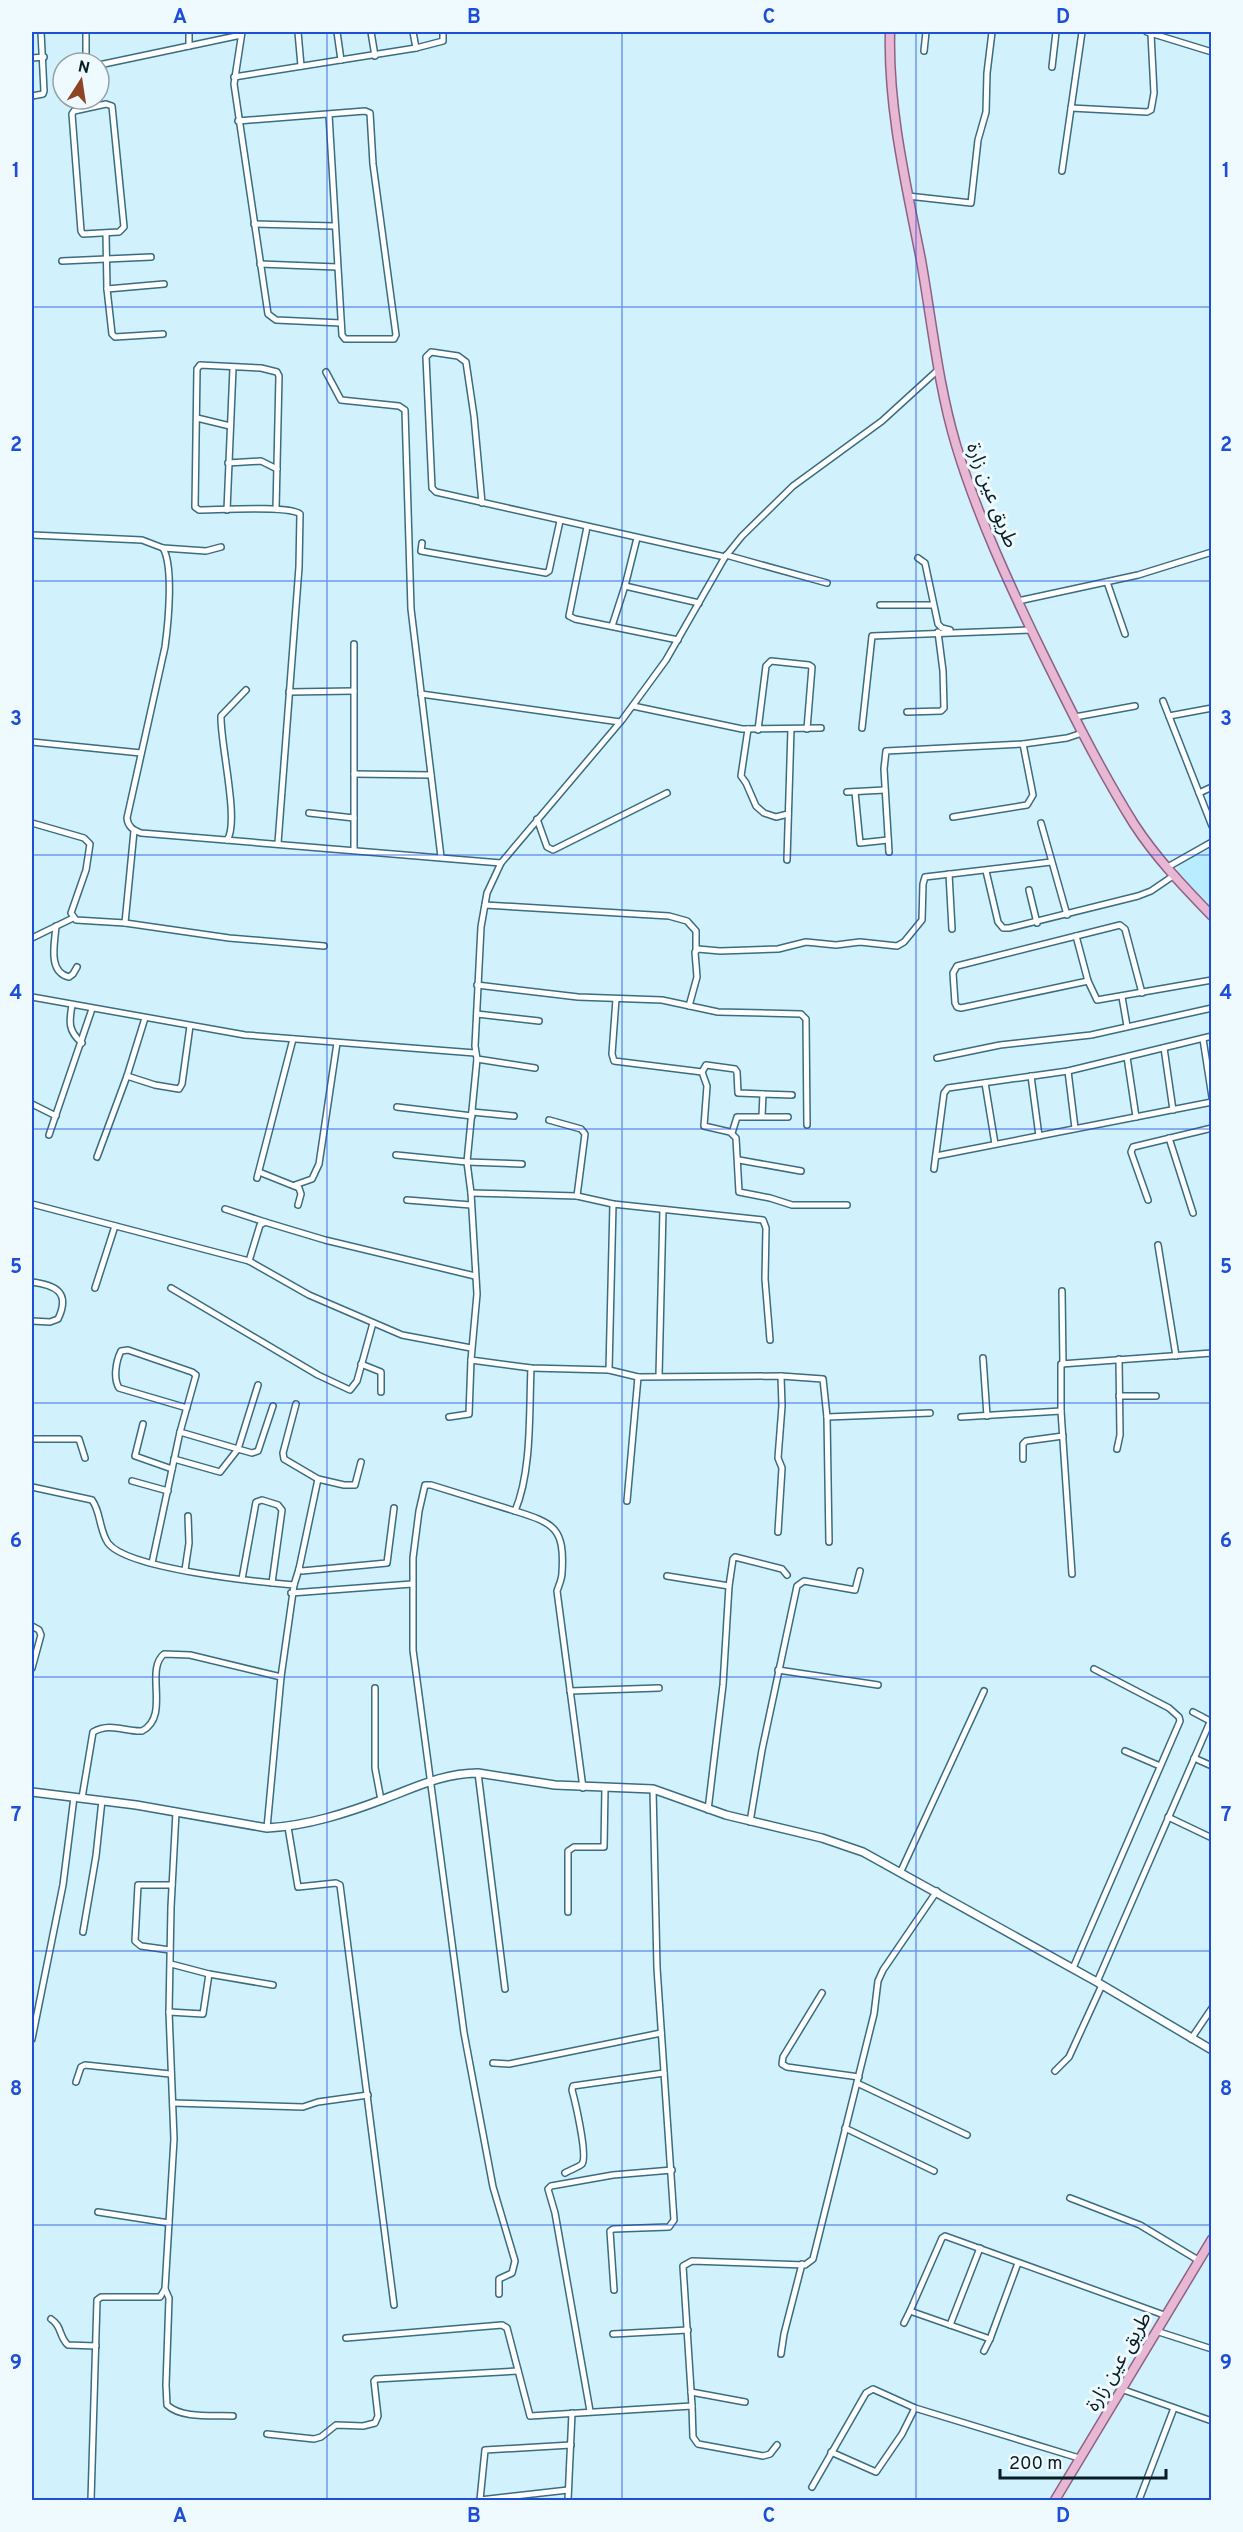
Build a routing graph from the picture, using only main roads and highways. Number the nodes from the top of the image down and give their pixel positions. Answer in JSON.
{"nodes":[{"id":1,"x":890,"y":32,"type":"edge"},
{"id":2,"x":1212,"y":916,"type":"edge"},
{"id":3,"x":32,"y":1792,"type":"edge"},
{"id":4,"x":1212,"y":2050,"type":"edge"},
{"id":5,"x":1212,"y":2239,"type":"edge"},
{"id":6,"x":1055,"y":2500,"type":"edge"}],
"edges":[{"from":1,"to":2,"type":"main road","name":"طريق عين زارة"},
{"from":3,"to":4,"type":"main road"},
{"from":5,"to":6,"type":"main road","name":"طريق عين زارة"}]}
